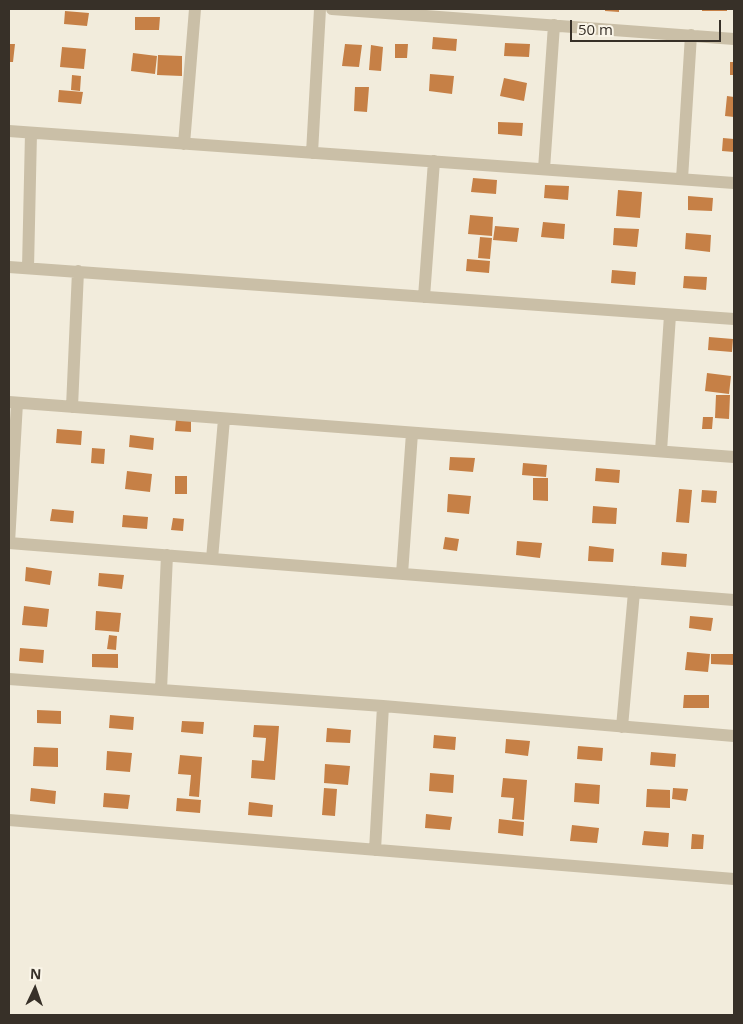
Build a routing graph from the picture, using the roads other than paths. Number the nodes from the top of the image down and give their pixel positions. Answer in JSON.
{"nodes":[{"id":1,"x":195,"y":9,"type":"edge"},
{"id":2,"x":320,"y":9,"type":"edge"},
{"id":3,"x":332,"y":9,"type":"edge"},
{"id":4,"x":434,"y":12,"type":"edge"},
{"id":5,"x":554,"y":25,"type":"junction"},
{"id":6,"x":691,"y":35,"type":"junction"},
{"id":7,"x":734,"y":38,"type":"edge"},
{"id":8,"x":9,"y":131,"type":"edge"},
{"id":9,"x":31,"y":133,"type":"junction"},
{"id":10,"x":184,"y":144,"type":"junction"},
{"id":11,"x":312,"y":153,"type":"junction"},
{"id":12,"x":434,"y":161,"type":"junction"},
{"id":13,"x":544,"y":169,"type":"junction"},
{"id":14,"x":682,"y":179,"type":"junction"},
{"id":15,"x":734,"y":183,"type":"edge"},
{"id":16,"x":9,"y":267,"type":"edge"},
{"id":17,"x":28,"y":268,"type":"junction"},
{"id":18,"x":78,"y":271,"type":"junction"},
{"id":19,"x":424,"y":297,"type":"junction"},
{"id":20,"x":670,"y":314,"type":"junction"},
{"id":21,"x":734,"y":319,"type":"edge"},
{"id":22,"x":13,"y":403,"type":"edge"},
{"id":23,"x":72,"y":407,"type":"junction"},
{"id":24,"x":224,"y":419,"type":"junction"},
{"id":25,"x":412,"y":432,"type":"junction"},
{"id":26,"x":661,"y":451,"type":"junction"},
{"id":27,"x":734,"y":457,"type":"edge"},
{"id":28,"x":9,"y":543,"type":"edge"},
{"id":29,"x":166,"y":555,"type":"junction"},
{"id":30,"x":212,"y":559,"type":"junction"},
{"id":31,"x":402,"y":574,"type":"junction"},
{"id":32,"x":634,"y":592,"type":"junction"},
{"id":33,"x":734,"y":600,"type":"edge"},
{"id":34,"x":9,"y":680,"type":"edge"},
{"id":35,"x":161,"y":690,"type":"junction"},
{"id":36,"x":383,"y":706,"type":"junction"},
{"id":37,"x":622,"y":727,"type":"junction"},
{"id":38,"x":734,"y":736,"type":"edge"},
{"id":39,"x":9,"y":820,"type":"edge"},
{"id":40,"x":375,"y":850,"type":"junction"},
{"id":41,"x":734,"y":879,"type":"edge"}],
"edges":[{"from":1,"to":10,"type":"street"},
{"from":2,"to":11,"type":"street"},
{"from":3,"to":4,"type":"street"},
{"from":4,"to":5,"type":"street"},
{"from":5,"to":6,"type":"street"},
{"from":5,"to":13,"type":"street"},
{"from":6,"to":7,"type":"street"},
{"from":6,"to":14,"type":"street"},
{"from":8,"to":9,"type":"street"},
{"from":9,"to":10,"type":"street"},
{"from":9,"to":17,"type":"street"},
{"from":10,"to":11,"type":"street"},
{"from":11,"to":12,"type":"street"},
{"from":12,"to":13,"type":"street"},
{"from":12,"to":19,"type":"street"},
{"from":13,"to":14,"type":"street"},
{"from":14,"to":15,"type":"street"},
{"from":16,"to":17,"type":"street"},
{"from":17,"to":18,"type":"street"},
{"from":18,"to":19,"type":"street"},
{"from":18,"to":23,"type":"street"},
{"from":19,"to":20,"type":"street"},
{"from":20,"to":21,"type":"street"},
{"from":20,"to":26,"type":"street"},
{"from":22,"to":23,"type":"street"},
{"from":22,"to":28,"type":"street"},
{"from":23,"to":24,"type":"street"},
{"from":24,"to":25,"type":"street"},
{"from":24,"to":30,"type":"street"},
{"from":25,"to":26,"type":"street"},
{"from":25,"to":31,"type":"street"},
{"from":26,"to":27,"type":"street"},
{"from":28,"to":29,"type":"street"},
{"from":29,"to":30,"type":"street"},
{"from":29,"to":35,"type":"street"},
{"from":30,"to":31,"type":"street"},
{"from":31,"to":32,"type":"street"},
{"from":32,"to":33,"type":"street"},
{"from":32,"to":37,"type":"street"},
{"from":34,"to":35,"type":"street"},
{"from":35,"to":36,"type":"street"},
{"from":36,"to":37,"type":"street"},
{"from":36,"to":40,"type":"street"},
{"from":37,"to":38,"type":"street"},
{"from":39,"to":40,"type":"street"},
{"from":40,"to":41,"type":"street"}]}
